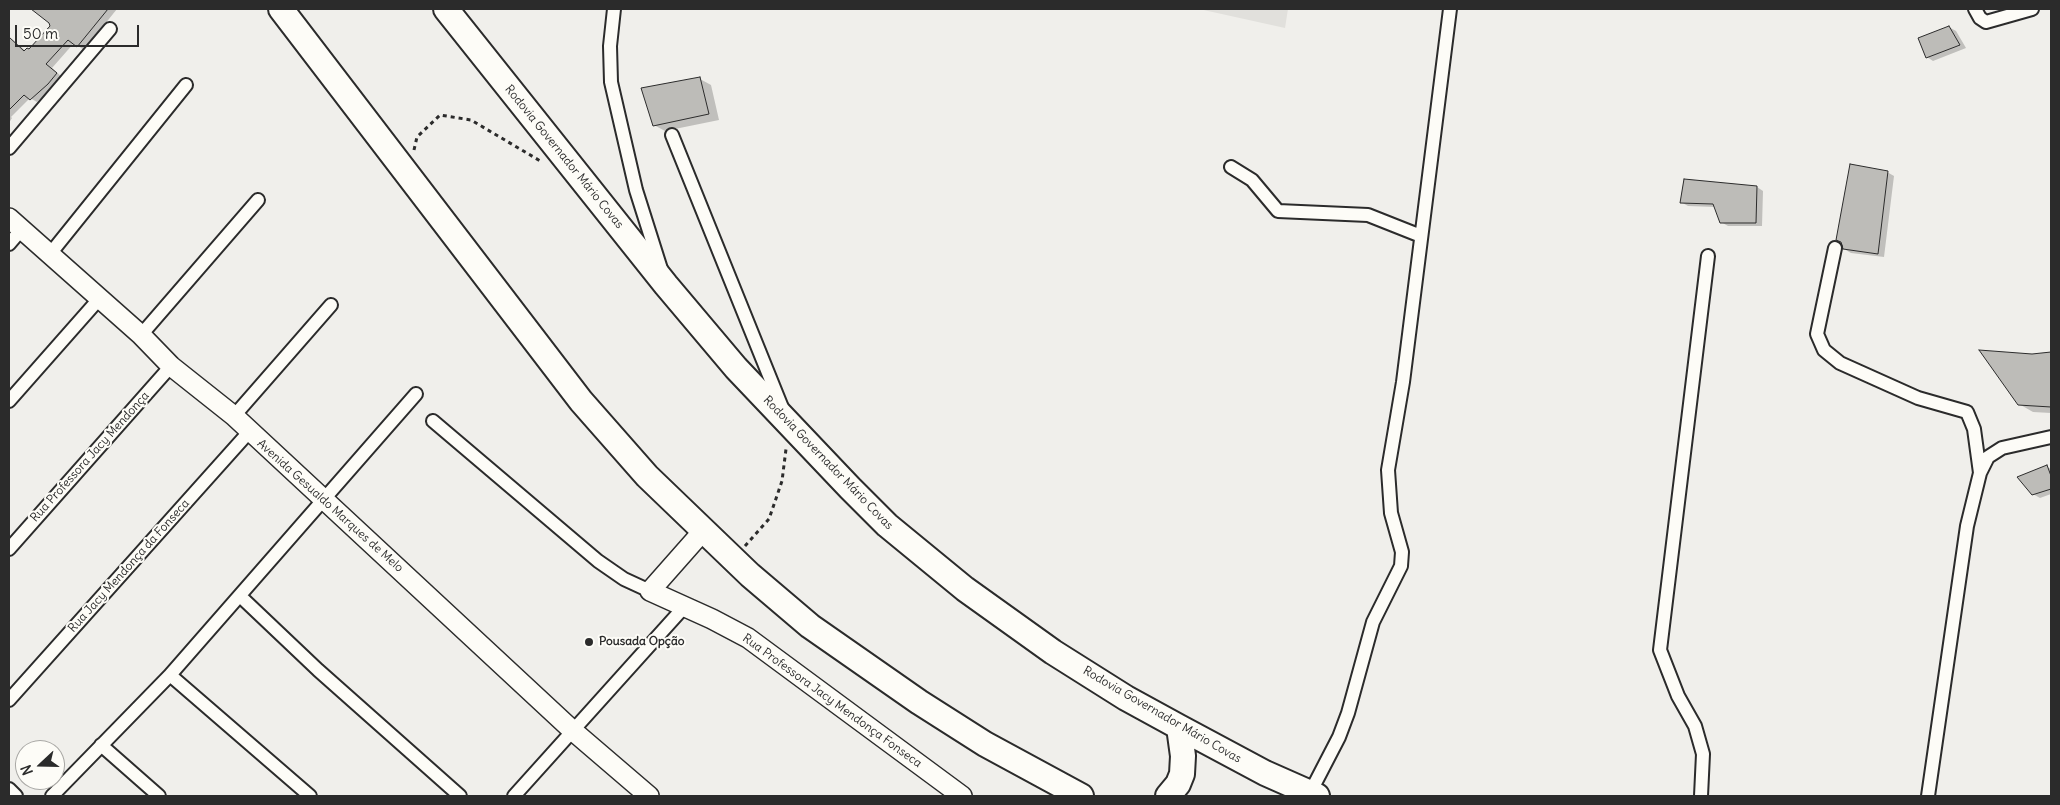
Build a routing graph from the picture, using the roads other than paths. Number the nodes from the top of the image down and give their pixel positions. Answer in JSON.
{"nodes":[{"id":1,"x":281,"y":9,"type":"edge"},
{"id":2,"x":446,"y":9,"type":"edge"},
{"id":3,"x":614,"y":9,"type":"edge"},
{"id":4,"x":1450,"y":9,"type":"edge"},
{"id":5,"x":1975,"y":9,"type":"edge"},
{"id":6,"x":2032,"y":9,"type":"edge"},
{"id":7,"x":110,"y":29,"type":"dead end"},
{"id":8,"x":186,"y":85,"type":"dead end"},
{"id":9,"x":672,"y":135,"type":"dead end"},
{"id":10,"x":9,"y":148,"type":"edge"},
{"id":11,"x":1231,"y":167,"type":"dead end"},
{"id":12,"x":258,"y":200,"type":"dead end"},
{"id":13,"x":15,"y":224,"type":"edge"},
{"id":14,"x":1421,"y":236,"type":"junction"},
{"id":15,"x":9,"y":244,"type":"edge"},
{"id":16,"x":1835,"y":248,"type":"dead end"},
{"id":17,"x":50,"y":254,"type":"junction"},
{"id":18,"x":1708,"y":256,"type":"dead end"},
{"id":19,"x":666,"y":285,"type":"junction"},
{"id":20,"x":99,"y":299,"type":"junction"},
{"id":21,"x":331,"y":305,"type":"dead end"},
{"id":22,"x":141,"y":335,"type":"junction"},
{"id":23,"x":171,"y":366,"type":"junction"},
{"id":24,"x":416,"y":394,"type":"dead end"},
{"id":25,"x":9,"y":401,"type":"edge"},
{"id":26,"x":234,"y":416,"type":"junction"},
{"id":27,"x":432,"y":421,"type":"dead end"},
{"id":28,"x":790,"y":426,"type":"junction"},
{"id":29,"x":249,"y":432,"type":"junction"},
{"id":30,"x":2051,"y":437,"type":"edge"},
{"id":31,"x":1980,"y":473,"type":"junction"},
{"id":32,"x":324,"y":499,"type":"junction"},
{"id":33,"x":703,"y":531,"type":"junction"},
{"id":34,"x":9,"y":549,"type":"edge"},
{"id":35,"x":650,"y":591,"type":"junction"},
{"id":36,"x":240,"y":596,"type":"junction"},
{"id":37,"x":685,"y":606,"type":"junction"},
{"id":38,"x":170,"y":675,"type":"junction"},
{"id":39,"x":9,"y":700,"type":"edge"},
{"id":40,"x":1179,"y":727,"type":"junction"},
{"id":41,"x":572,"y":730,"type":"junction"},
{"id":42,"x":101,"y":745,"type":"junction"},
{"id":43,"x":9,"y":789,"type":"edge"},
{"id":44,"x":1313,"y":795,"type":"edge"},
{"id":45,"x":16,"y":796,"type":"edge"},
{"id":46,"x":52,"y":796,"type":"edge"},
{"id":47,"x":159,"y":796,"type":"edge"},
{"id":48,"x":310,"y":796,"type":"edge"},
{"id":49,"x":460,"y":796,"type":"edge"},
{"id":50,"x":514,"y":796,"type":"edge"},
{"id":51,"x":649,"y":796,"type":"edge"},
{"id":52,"x":962,"y":796,"type":"edge"},
{"id":53,"x":1080,"y":796,"type":"edge"},
{"id":54,"x":1168,"y":796,"type":"edge"},
{"id":55,"x":1701,"y":796,"type":"edge"},
{"id":56,"x":1928,"y":796,"type":"edge"}],
"edges":[{"from":1,"to":33,"type":"highway"},
{"from":2,"to":19,"type":"highway","name":"Rodovia Governador Mário Covas"},
{"from":3,"to":19,"type":"street"},
{"from":4,"to":14,"type":"street"},
{"from":5,"to":6,"type":"street"},
{"from":7,"to":10,"type":"street"},
{"from":8,"to":17,"type":"street"},
{"from":9,"to":28,"type":"street"},
{"from":11,"to":14,"type":"street"},
{"from":12,"to":22,"type":"street"},
{"from":13,"to":15,"type":"street"},
{"from":13,"to":17,"type":"street","name":"Avenida Gesualdo Marques de Melo"},
{"from":14,"to":44,"type":"street"},
{"from":16,"to":31,"type":"street"},
{"from":17,"to":20,"type":"street","name":"Avenida Gesualdo Marques de Melo"},
{"from":18,"to":55,"type":"street"},
{"from":19,"to":28,"type":"highway","name":"Rodovia Governador Mário Covas"},
{"from":20,"to":22,"type":"street","name":"Avenida Gesualdo Marques de Melo"},
{"from":20,"to":25,"type":"street"},
{"from":21,"to":26,"type":"street"},
{"from":22,"to":23,"type":"street","name":"Avenida Gesualdo Marques de Melo"},
{"from":23,"to":26,"type":"street","name":"Avenida Gesualdo Marques de Melo"},
{"from":23,"to":34,"type":"street","name":"Rua Professora Jacy Mendonça"},
{"from":24,"to":32,"type":"street"},
{"from":26,"to":29,"type":"street","name":"Avenida Gesualdo Marques de Melo"},
{"from":27,"to":35,"type":"street","name":"Rua Professora Jacy Mendonça Fonseca"},
{"from":28,"to":40,"type":"highway","name":"Rodovia Governador Mário Covas"},
{"from":29,"to":32,"type":"street","name":"Avenida Gesualdo Marques de Melo"},
{"from":29,"to":39,"type":"street","name":"Rua Jacy Mendonça da Fonseca"},
{"from":30,"to":31,"type":"street"},
{"from":31,"to":56,"type":"street"},
{"from":32,"to":36,"type":"street"},
{"from":32,"to":41,"type":"street","name":"Avenida Gesualdo Marques de Melo"},
{"from":33,"to":35,"type":"street"},
{"from":33,"to":53,"type":"highway"},
{"from":35,"to":37,"type":"street","name":"Rua Professora Jacy Mendonça Fonseca"},
{"from":36,"to":38,"type":"street"},
{"from":36,"to":49,"type":"street"},
{"from":37,"to":41,"type":"street"},
{"from":37,"to":52,"type":"street","name":"Rua Professora Jacy Mendonça Fonseca"},
{"from":38,"to":42,"type":"street"},
{"from":38,"to":48,"type":"street"},
{"from":40,"to":44,"type":"highway","name":"Rodovia Governador Mário Covas"},
{"from":40,"to":54,"type":"highway"},
{"from":41,"to":50,"type":"street"},
{"from":41,"to":51,"type":"street","name":"Avenida Gesualdo Marques de Melo"},
{"from":42,"to":46,"type":"street"},
{"from":42,"to":47,"type":"street"},
{"from":43,"to":45,"type":"street"}]}
